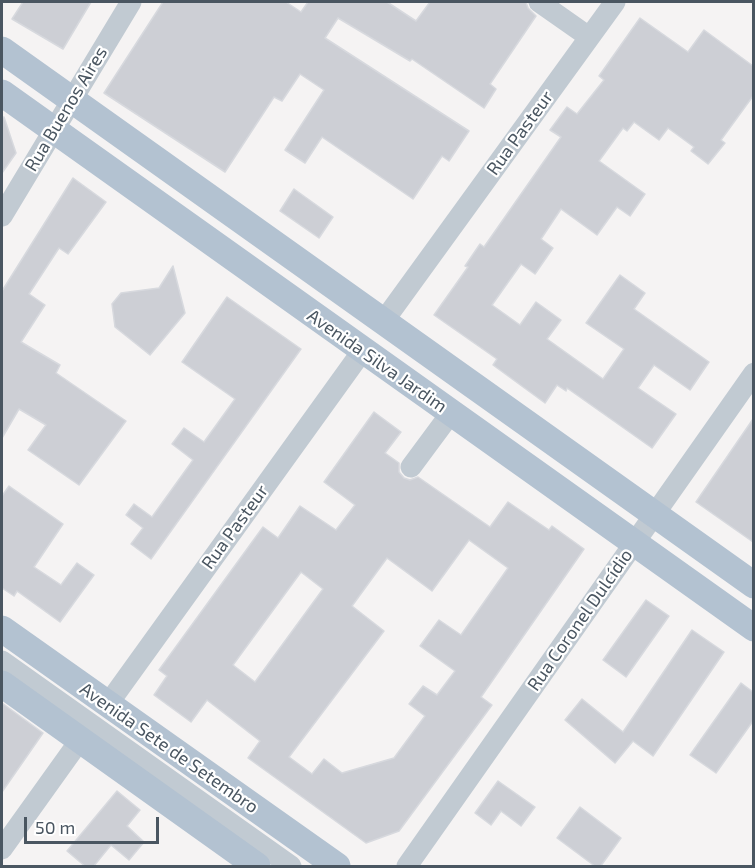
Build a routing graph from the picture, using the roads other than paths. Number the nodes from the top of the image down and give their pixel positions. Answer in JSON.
{"nodes":[{"id":1,"x":131,"y":2,"type":"edge"},
{"id":2,"x":539,"y":2,"type":"edge"},
{"id":3,"x":615,"y":2,"type":"edge"},
{"id":4,"x":589,"y":37,"type":"junction"},
{"id":5,"x":2,"y":50,"type":"edge"},
{"id":6,"x":2,"y":93,"type":"edge"},
{"id":7,"x":71,"y":100,"type":"junction"},
{"id":8,"x":54,"y":129,"type":"junction"},
{"id":9,"x":170,"y":171,"type":"junction"},
{"id":10,"x":173,"y":215,"type":"junction"},
{"id":11,"x":2,"y":216,"type":"edge"},
{"id":12,"x":383,"y":322,"type":"junction"},
{"id":13,"x":363,"y":350,"type":"junction"},
{"id":14,"x":753,"y":373,"type":"edge"},
{"id":15,"x":452,"y":413,"type":"junction"},
{"id":16,"x":411,"y":467,"type":"dead end"},
{"id":17,"x":654,"y":514,"type":"junction"},
{"id":18,"x":634,"y":543,"type":"junction"},
{"id":19,"x":753,"y":585,"type":"edge"},
{"id":20,"x":749,"y":621,"type":"edge"},
{"id":21,"x":2,"y":629,"type":"edge"},
{"id":22,"x":2,"y":662,"type":"edge"},
{"id":23,"x":2,"y":684,"type":"edge"},
{"id":24,"x":108,"y":704,"type":"junction"},
{"id":25,"x":80,"y":740,"type":"junction"},
{"id":26,"x":2,"y":849,"type":"edge"},
{"id":27,"x":257,"y":867,"type":"edge"},
{"id":28,"x":291,"y":867,"type":"edge"},
{"id":29,"x":337,"y":867,"type":"edge"},
{"id":30,"x":407,"y":867,"type":"edge"}],
"edges":[{"from":1,"to":7,"type":"street","name":"Rua Buenos Aires"},
{"from":2,"to":4,"type":"street"},
{"from":3,"to":4,"type":"street","name":"Rua Pasteur"},
{"from":4,"to":12,"type":"street","name":"Rua Pasteur"},
{"from":5,"to":7,"type":"main road","name":"Avenida Silva Jardim"},
{"from":6,"to":8,"type":"main road","name":"Avenida Silva Jardim"},
{"from":7,"to":8,"type":"street","name":"Rua Buenos Aires"},
{"from":7,"to":9,"type":"main road","name":"Avenida Silva Jardim"},
{"from":8,"to":10,"type":"main road","name":"Avenida Silva Jardim"},
{"from":8,"to":11,"type":"street","name":"Rua Buenos Aires"},
{"from":9,"to":10,"type":"main road"},
{"from":9,"to":12,"type":"main road","name":"Avenida Silva Jardim"},
{"from":10,"to":13,"type":"main road","name":"Avenida Silva Jardim"},
{"from":12,"to":17,"type":"main road","name":"Avenida Silva Jardim"},
{"from":13,"to":15,"type":"main road","name":"Avenida Silva Jardim"},
{"from":13,"to":24,"type":"street","name":"Rua Pasteur"},
{"from":14,"to":17,"type":"street","name":"Rua Coronel Dulcídio"},
{"from":15,"to":16,"type":"street"},
{"from":15,"to":18,"type":"main road","name":"Avenida Silva Jardim"},
{"from":17,"to":18,"type":"street","name":"Rua Coronel Dulcídio"},
{"from":17,"to":19,"type":"main road","name":"Avenida Silva Jardim"},
{"from":18,"to":20,"type":"main road","name":"Avenida Silva Jardim"},
{"from":18,"to":30,"type":"street","name":"Rua Coronel Dulcídio"},
{"from":21,"to":24,"type":"main road","name":"Avenida Sete de Setembro"},
{"from":22,"to":28,"type":"street"},
{"from":23,"to":25,"type":"main road"},
{"from":24,"to":29,"type":"main road","name":"Avenida Sete de Setembro"},
{"from":25,"to":26,"type":"street"},
{"from":25,"to":27,"type":"main road"}]}
